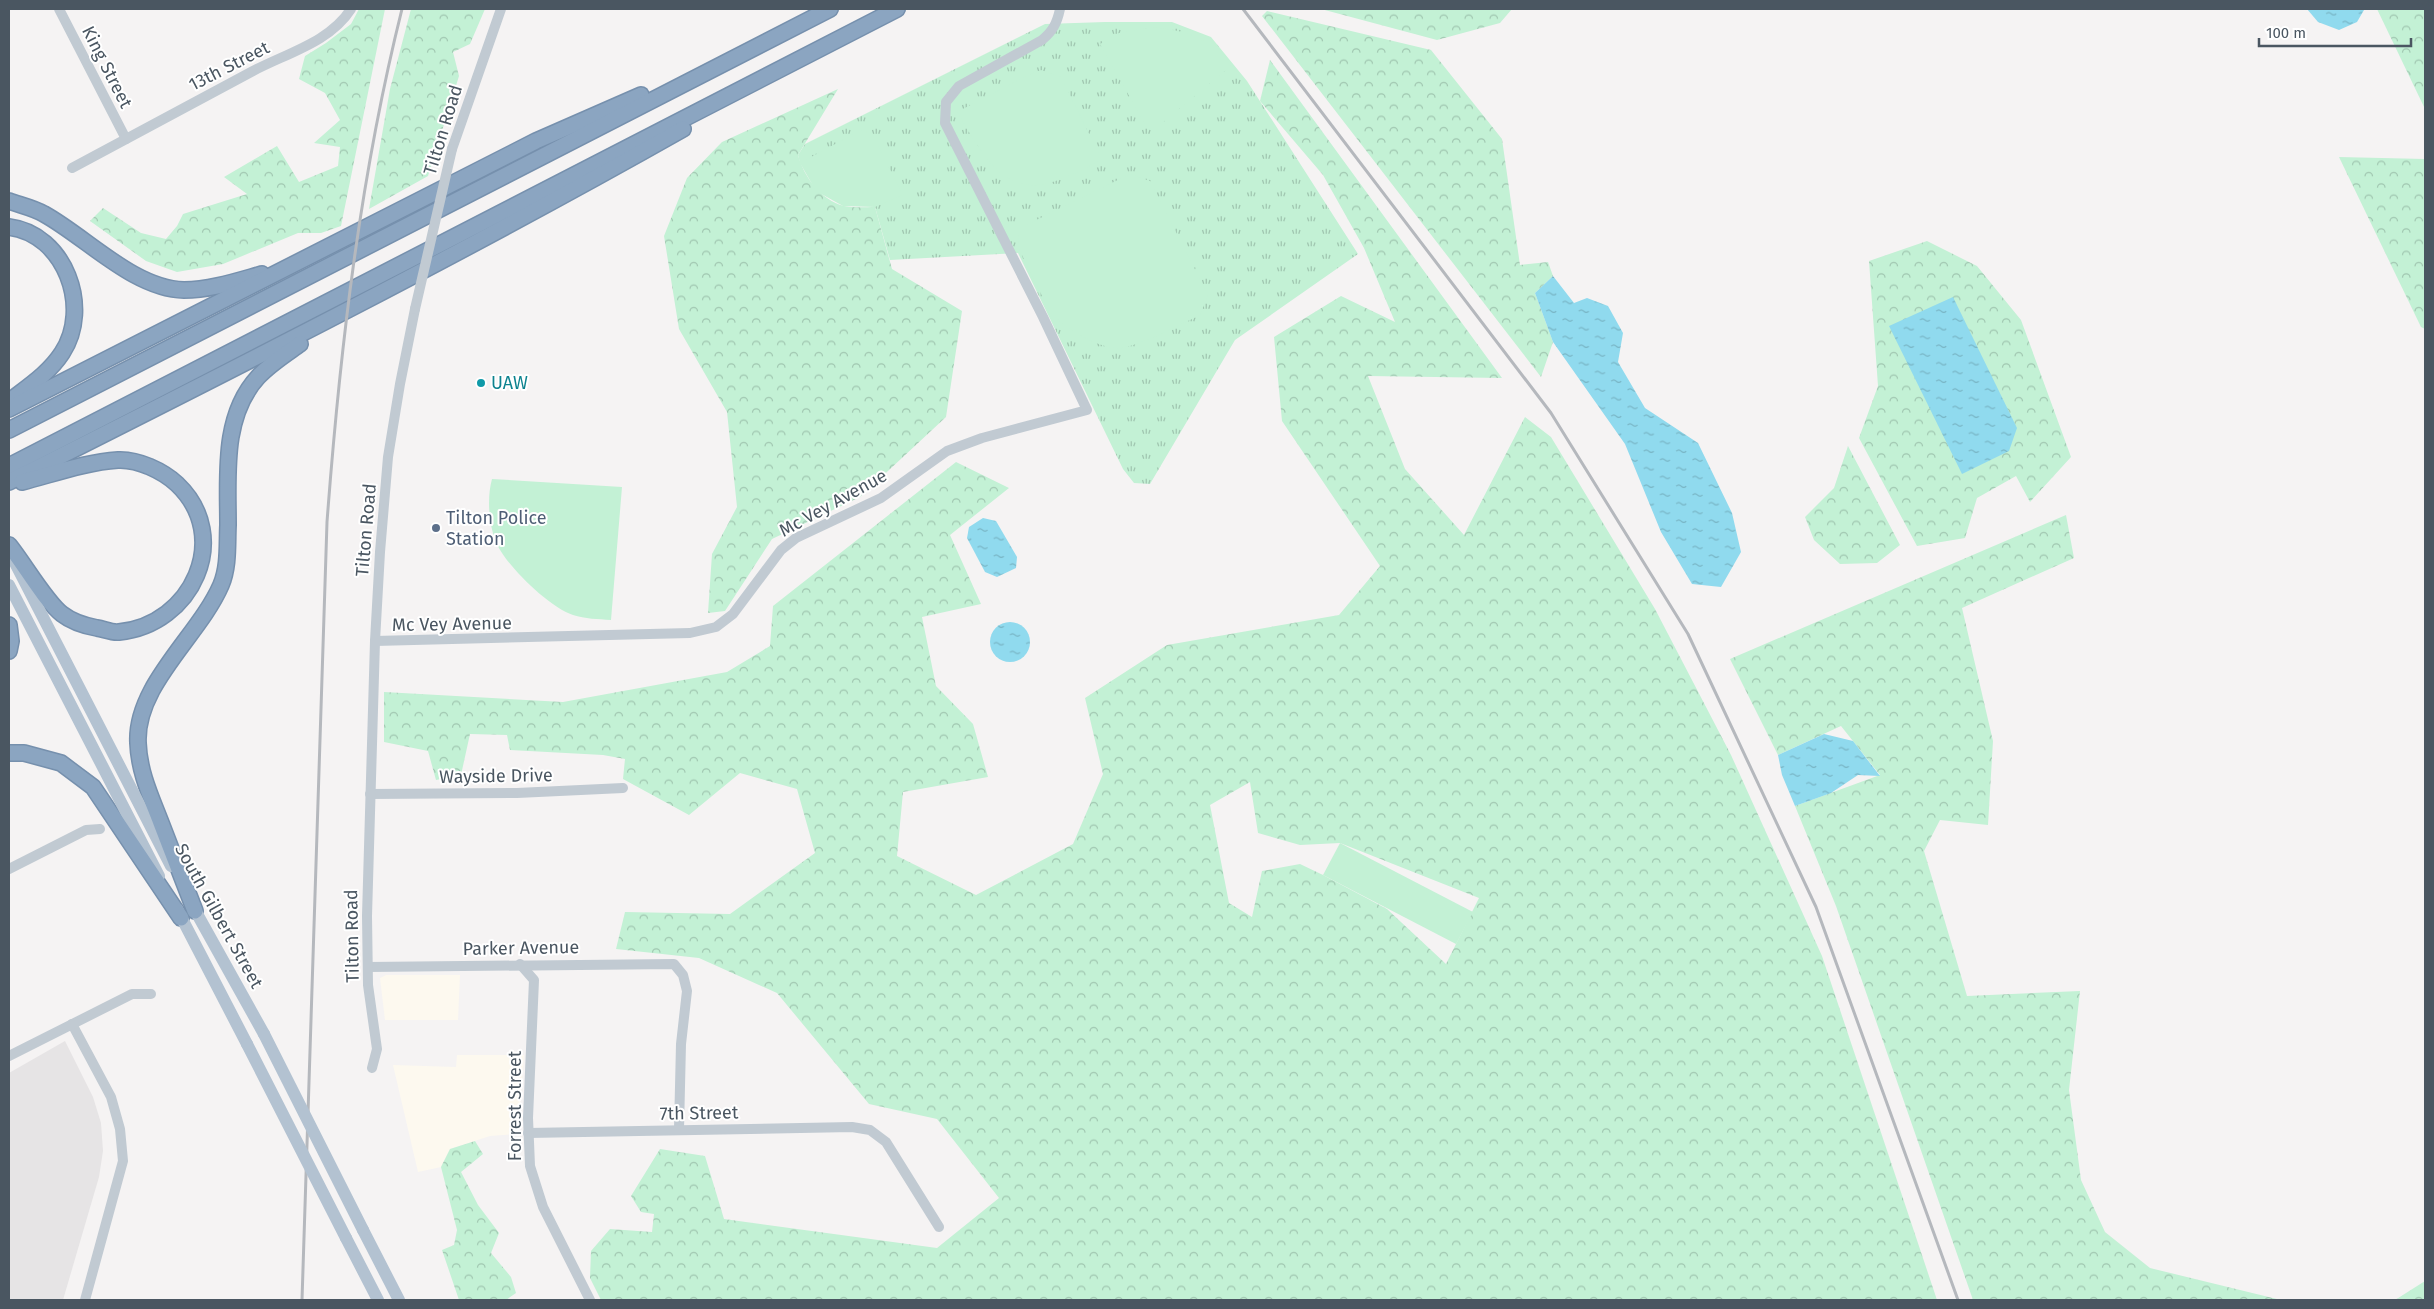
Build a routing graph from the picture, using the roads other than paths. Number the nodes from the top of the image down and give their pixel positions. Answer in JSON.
{"nodes":[{"id":1,"x":59,"y":9,"type":"edge"},
{"id":2,"x":351,"y":9,"type":"edge"},
{"id":3,"x":501,"y":9,"type":"edge"},
{"id":4,"x":830,"y":9,"type":"edge"},
{"id":5,"x":897,"y":9,"type":"edge"},
{"id":6,"x":1060,"y":9,"type":"edge"},
{"id":7,"x":872,"y":22,"type":"junction"},
{"id":8,"x":731,"y":60,"type":"junction"},
{"id":9,"x":126,"y":139,"type":"junction"},
{"id":10,"x":72,"y":168,"type":"dead end"},
{"id":11,"x":9,"y":201,"type":"edge"},
{"id":12,"x":9,"y":227,"type":"edge"},
{"id":13,"x":310,"y":257,"type":"junction"},
{"id":14,"x":323,"y":324,"type":"junction"},
{"id":15,"x":9,"y":402,"type":"edge"},
{"id":16,"x":9,"y":409,"type":"edge"},
{"id":17,"x":9,"y":430,"type":"edge"},
{"id":18,"x":9,"y":466,"type":"edge"},
{"id":19,"x":9,"y":482,"type":"edge"},
{"id":20,"x":9,"y":486,"type":"edge"},
{"id":21,"x":9,"y":544,"type":"edge"},
{"id":22,"x":9,"y":549,"type":"edge"},
{"id":23,"x":9,"y":585,"type":"edge"},
{"id":24,"x":9,"y":625,"type":"edge"},
{"id":25,"x":375,"y":641,"type":"junction"},
{"id":26,"x":9,"y":652,"type":"edge"},
{"id":27,"x":9,"y":752,"type":"edge"},
{"id":28,"x":623,"y":788,"type":"dead end"},
{"id":29,"x":370,"y":794,"type":"junction"},
{"id":30,"x":100,"y":829,"type":"dead end"},
{"id":31,"x":9,"y":869,"type":"edge"},
{"id":32,"x":195,"y":911,"type":"junction"},
{"id":33,"x":181,"y":918,"type":"junction"},
{"id":34,"x":520,"y":964,"type":"junction"},
{"id":35,"x":368,"y":966,"type":"junction"},
{"id":36,"x":151,"y":994,"type":"dead end"},
{"id":37,"x":72,"y":1024,"type":"junction"},
{"id":38,"x":9,"y":1056,"type":"edge"},
{"id":39,"x":372,"y":1068,"type":"dead end"},
{"id":40,"x":679,"y":1129,"type":"junction"},
{"id":41,"x":528,"y":1133,"type":"junction"},
{"id":42,"x":939,"y":1227,"type":"dead end"},
{"id":43,"x":85,"y":1300,"type":"edge"},
{"id":44,"x":378,"y":1300,"type":"edge"},
{"id":45,"x":399,"y":1300,"type":"edge"},
{"id":46,"x":590,"y":1300,"type":"edge"}],
"edges":[{"from":1,"to":9,"type":"street","name":"King Street"},
{"from":2,"to":9,"type":"street","name":"13th Street"},
{"from":3,"to":25,"type":"street","name":"Tilton Road","bridge":true},
{"from":4,"to":8,"type":"highway"},
{"from":5,"to":7,"type":"highway"},
{"from":6,"to":25,"type":"street","name":"Mc Vey Avenue"},
{"from":7,"to":14,"type":"highway"},
{"from":7,"to":18,"type":"highway"},
{"from":8,"to":13,"type":"highway"},
{"from":8,"to":17,"type":"highway"},
{"from":9,"to":10,"type":"street","name":"13th Street"},
{"from":11,"to":13,"type":"highway"},
{"from":12,"to":15,"type":"highway"},
{"from":13,"to":16,"type":"highway"},
{"from":14,"to":19,"type":"highway"},
{"from":14,"to":32,"type":"highway"},
{"from":20,"to":21,"type":"highway"},
{"from":22,"to":32,"type":"main road","name":"South Gilbert Street"},
{"from":23,"to":33,"type":"main road","name":"South Gilbert Street"},
{"from":24,"to":26,"type":"highway"},
{"from":25,"to":29,"type":"street","name":"Tilton Road"},
{"from":27,"to":33,"type":"highway"},
{"from":28,"to":29,"type":"street","name":"Wayside Drive"},
{"from":29,"to":35,"type":"street","name":"Tilton Road"},
{"from":30,"to":31,"type":"street"},
{"from":32,"to":45,"type":"main road","name":"South Gilbert Street","bridge":true},
{"from":33,"to":44,"type":"main road","name":"South Gilbert Street","bridge":true},
{"from":34,"to":35,"type":"street","name":"Parker Avenue"},
{"from":34,"to":40,"type":"street","name":"Parker Avenue"},
{"from":34,"to":41,"type":"street","name":"Forrest Street"},
{"from":35,"to":39,"type":"street","name":"Tilton Road"},
{"from":36,"to":37,"type":"street"},
{"from":37,"to":38,"type":"street"},
{"from":37,"to":43,"type":"street"},
{"from":40,"to":41,"type":"street","name":"7th Street"},
{"from":40,"to":42,"type":"street","name":"7th Street"},
{"from":41,"to":46,"type":"street","name":"Forrest Street"}]}
